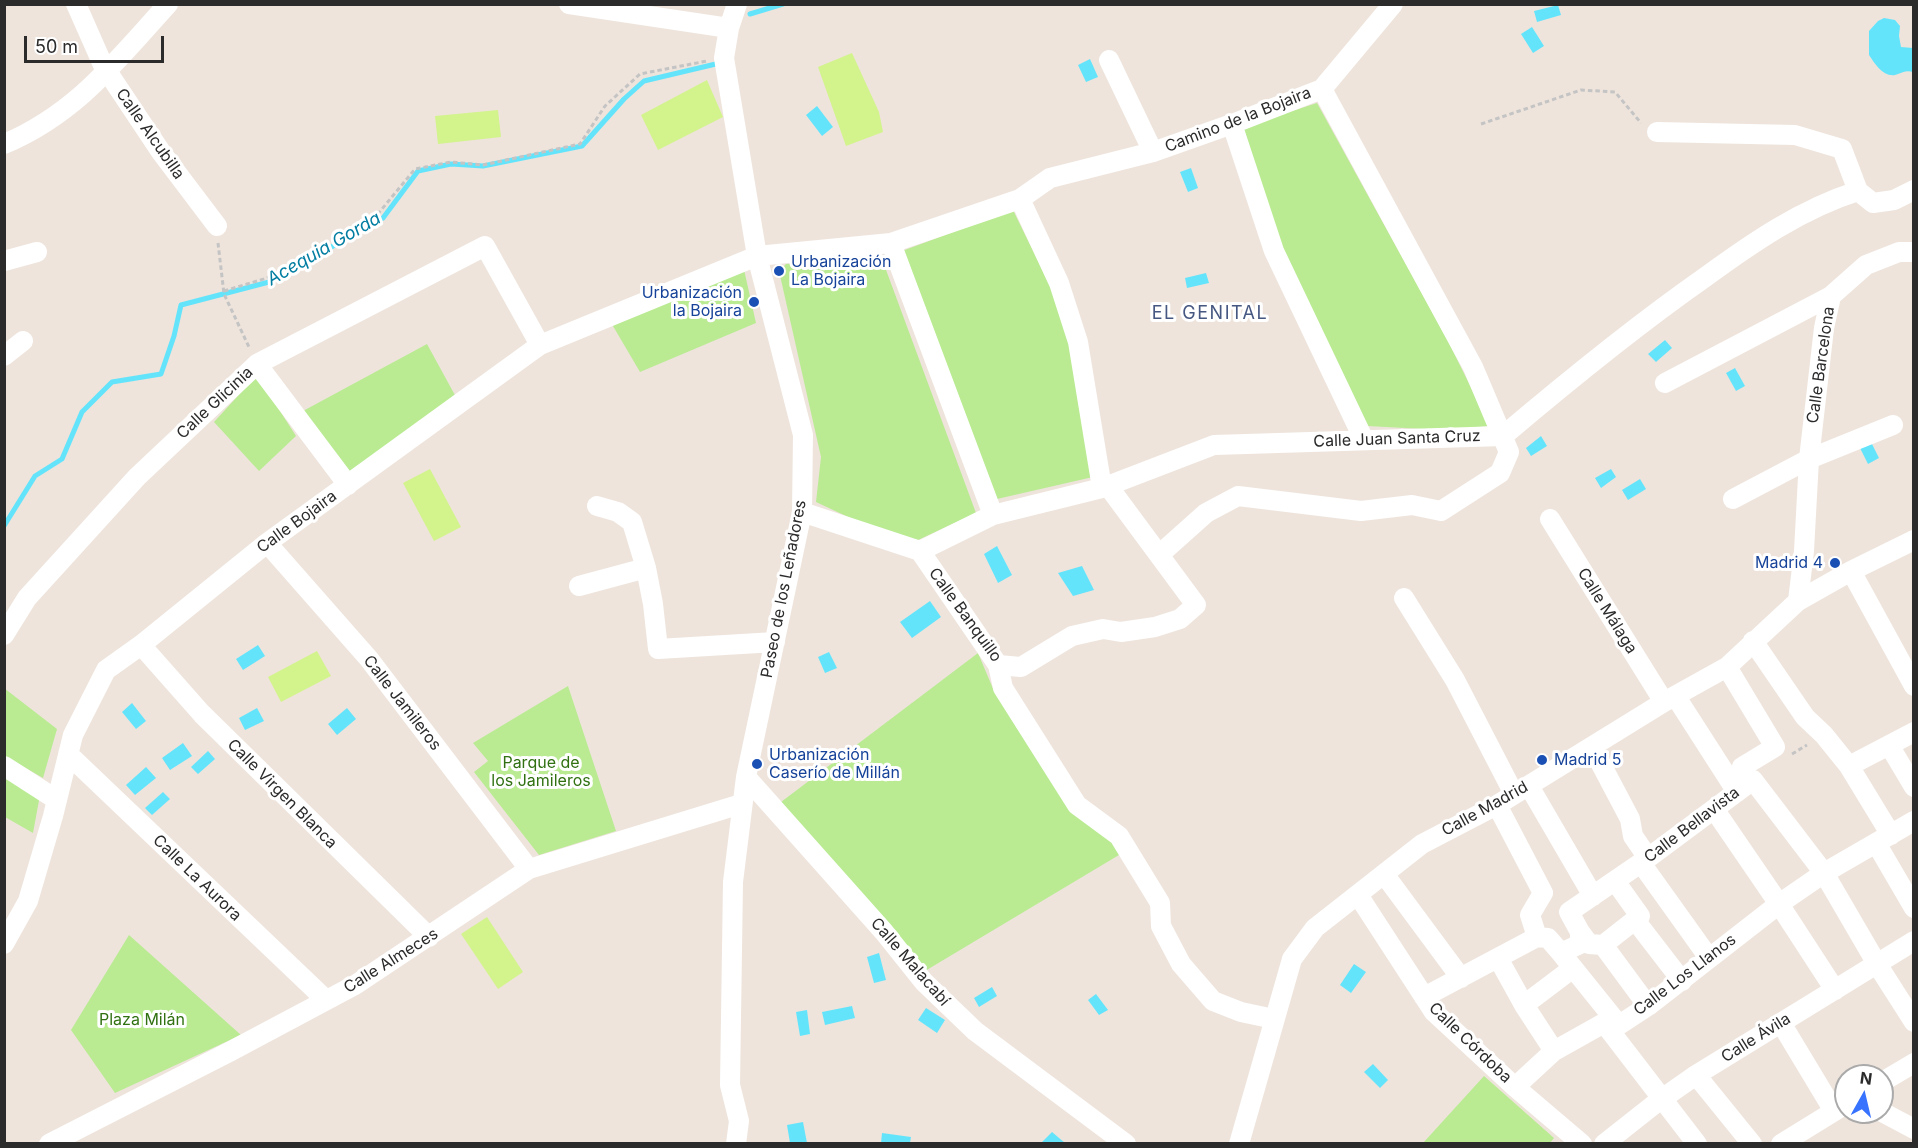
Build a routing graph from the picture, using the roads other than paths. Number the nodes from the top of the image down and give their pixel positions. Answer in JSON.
{"nodes":[{"id":1,"x":76,"y":4,"type":"edge"},
{"id":2,"x":168,"y":4,"type":"edge"},
{"id":3,"x":568,"y":4,"type":"edge"},
{"id":4,"x":737,"y":4,"type":"edge"},
{"id":5,"x":1393,"y":4,"type":"edge"},
{"id":6,"x":729,"y":28,"type":"junction"},
{"id":7,"x":1108,"y":60,"type":"dead end"},
{"id":8,"x":108,"y":71,"type":"junction"},
{"id":9,"x":1322,"y":89,"type":"junction"},
{"id":10,"x":1232,"y":124,"type":"junction"},
{"id":11,"x":1657,"y":132,"type":"road end"},
{"id":12,"x":4,"y":144,"type":"edge"},
{"id":13,"x":1153,"y":152,"type":"junction"},
{"id":14,"x":1914,"y":190,"type":"edge"},
{"id":15,"x":1858,"y":191,"type":"junction"},
{"id":16,"x":1020,"y":200,"type":"junction"},
{"id":17,"x":216,"y":226,"type":"road end"},
{"id":18,"x":891,"y":243,"type":"junction"},
{"id":19,"x":37,"y":252,"type":"dead end"},
{"id":20,"x":1914,"y":252,"type":"edge"},
{"id":21,"x":757,"y":256,"type":"junction"},
{"id":22,"x":4,"y":261,"type":"edge"},
{"id":23,"x":1831,"y":296,"type":"junction"},
{"id":24,"x":23,"y":341,"type":"dead end"},
{"id":25,"x":540,"y":345,"type":"junction"},
{"id":26,"x":4,"y":356,"type":"edge"},
{"id":27,"x":257,"y":364,"type":"junction"},
{"id":28,"x":1665,"y":382,"type":"dead end"},
{"id":29,"x":1893,"y":425,"type":"dead end"},
{"id":30,"x":1503,"y":436,"type":"junction"},
{"id":31,"x":1364,"y":440,"type":"junction"},
{"id":32,"x":1809,"y":459,"type":"junction"},
{"id":33,"x":348,"y":485,"type":"junction"},
{"id":34,"x":1105,"y":487,"type":"junction"},
{"id":35,"x":1733,"y":499,"type":"dead end"},
{"id":36,"x":597,"y":506,"type":"dead end"},
{"id":37,"x":802,"y":512,"type":"junction"},
{"id":38,"x":993,"y":514,"type":"junction"},
{"id":39,"x":1551,"y":519,"type":"dead end"},
{"id":40,"x":1913,"y":541,"type":"edge"},
{"id":41,"x":267,"y":543,"type":"junction"},
{"id":42,"x":920,"y":551,"type":"junction"},
{"id":43,"x":1160,"y":555,"type":"junction"},
{"id":44,"x":646,"y":568,"type":"junction"},
{"id":45,"x":1851,"y":571,"type":"junction"},
{"id":46,"x":579,"y":586,"type":"dead end"},
{"id":47,"x":1404,"y":598,"type":"dead end"},
{"id":48,"x":1797,"y":601,"type":"junction"},
{"id":49,"x":4,"y":635,"type":"edge"},
{"id":50,"x":1753,"y":641,"type":"junction"},
{"id":51,"x":775,"y":642,"type":"junction"},
{"id":52,"x":141,"y":645,"type":"junction"},
{"id":53,"x":998,"y":665,"type":"junction"},
{"id":54,"x":1727,"y":667,"type":"junction"},
{"id":55,"x":1914,"y":686,"type":"edge"},
{"id":56,"x":1670,"y":699,"type":"junction"},
{"id":57,"x":1914,"y":732,"type":"edge"},
{"id":58,"x":1889,"y":745,"type":"junction"},
{"id":59,"x":1592,"y":747,"type":"junction"},
{"id":60,"x":68,"y":754,"type":"junction"},
{"id":61,"x":4,"y":766,"type":"edge"},
{"id":62,"x":1849,"y":766,"type":"junction"},
{"id":63,"x":746,"y":777,"type":"junction"},
{"id":64,"x":1914,"y":787,"type":"edge"},
{"id":65,"x":1522,"y":790,"type":"junction"},
{"id":66,"x":1737,"y":792,"type":"junction"},
{"id":67,"x":57,"y":800,"type":"junction"},
{"id":68,"x":741,"y":804,"type":"junction"},
{"id":69,"x":1497,"y":805,"type":"junction"},
{"id":70,"x":1714,"y":809,"type":"junction"},
{"id":71,"x":1914,"y":821,"type":"edge"},
{"id":72,"x":1883,"y":839,"type":"junction"},
{"id":73,"x":1645,"y":861,"type":"junction"},
{"id":74,"x":529,"y":869,"type":"junction"},
{"id":75,"x":1824,"y":873,"type":"junction"},
{"id":76,"x":1384,"y":874,"type":"junction"},
{"id":77,"x":1615,"y":881,"type":"junction"},
{"id":78,"x":1358,"y":895,"type":"junction"},
{"id":79,"x":1593,"y":896,"type":"junction"},
{"id":80,"x":1779,"y":904,"type":"junction"},
{"id":81,"x":1914,"y":908,"type":"edge"},
{"id":82,"x":1635,"y":920,"type":"junction"},
{"id":83,"x":1580,"y":932,"type":"junction"},
{"id":84,"x":429,"y":937,"type":"junction"},
{"id":85,"x":1537,"y":938,"type":"junction"},
{"id":86,"x":1914,"y":941,"type":"edge"},
{"id":87,"x":4,"y":944,"type":"edge"},
{"id":88,"x":1603,"y":945,"type":"junction"},
{"id":89,"x":1498,"y":958,"type":"junction"},
{"id":90,"x":1709,"y":958,"type":"junction"},
{"id":91,"x":1567,"y":961,"type":"junction"},
{"id":92,"x":1877,"y":964,"type":"junction"},
{"id":93,"x":1461,"y":978,"type":"junction"},
{"id":94,"x":1682,"y":981,"type":"junction"},
{"id":95,"x":1835,"y":990,"type":"junction"},
{"id":96,"x":1424,"y":997,"type":"junction"},
{"id":97,"x":327,"y":1000,"type":"junction"},
{"id":98,"x":1524,"y":1005,"type":"junction"},
{"id":99,"x":1648,"y":1006,"type":"junction"},
{"id":100,"x":1274,"y":1019,"type":"junction"},
{"id":101,"x":1914,"y":1022,"type":"edge"},
{"id":102,"x":1781,"y":1023,"type":"junction"},
{"id":103,"x":1611,"y":1024,"type":"junction"},
{"id":104,"x":1554,"y":1051,"type":"junction"},
{"id":105,"x":1914,"y":1064,"type":"edge"},
{"id":106,"x":1696,"y":1075,"type":"junction"},
{"id":107,"x":1894,"y":1075,"type":"edge"},
{"id":108,"x":1515,"y":1087,"type":"junction"},
{"id":109,"x":1834,"y":1098,"type":"edge"},
{"id":110,"x":1662,"y":1099,"type":"junction"},
{"id":111,"x":1834,"y":1111,"type":"edge"},
{"id":112,"x":1894,"y":1118,"type":"edge"},
{"id":113,"x":1914,"y":1129,"type":"edge"},
{"id":114,"x":1794,"y":1141,"type":"edge"},
{"id":115,"x":49,"y":1143,"type":"edge"},
{"id":116,"x":736,"y":1143,"type":"edge"},
{"id":117,"x":1126,"y":1143,"type":"edge"},
{"id":118,"x":1239,"y":1143,"type":"edge"},
{"id":119,"x":1582,"y":1143,"type":"edge"},
{"id":120,"x":1604,"y":1143,"type":"edge"},
{"id":121,"x":1697,"y":1143,"type":"edge"},
{"id":122,"x":1752,"y":1143,"type":"edge"}],
"edges":[{"from":1,"to":8,"type":"street","name":"Calle Alcubilla"},
{"from":2,"to":8,"type":"street"},
{"from":3,"to":6,"type":"street"},
{"from":4,"to":6,"type":"street","name":"Paseo de los Leñadores"},
{"from":5,"to":9,"type":"street","name":"Camino de la Bojaira"},
{"from":6,"to":21,"type":"street","name":"Paseo de los Leñadores"},
{"from":7,"to":13,"type":"street","name":"Camino de la Bojaira"},
{"from":8,"to":12,"type":"street"},
{"from":8,"to":17,"type":"street","name":"Calle Alcubilla"},
{"from":9,"to":10,"type":"street","name":"Camino de la Bojaira"},
{"from":9,"to":30,"type":"street","name":"Calle Juan Santa Cruz"},
{"from":10,"to":13,"type":"street","name":"Camino de la Bojaira"},
{"from":10,"to":31,"type":"street"},
{"from":11,"to":15,"type":"street"},
{"from":13,"to":16,"type":"street","name":"Camino de la Bojaira"},
{"from":14,"to":15,"type":"street"},
{"from":15,"to":30,"type":"street"},
{"from":16,"to":18,"type":"street","name":"Camino de la Bojaira"},
{"from":16,"to":34,"type":"street"},
{"from":18,"to":21,"type":"street","name":"Camino de la Bojaira"},
{"from":18,"to":38,"type":"street"},
{"from":19,"to":22,"type":"street"},
{"from":20,"to":23,"type":"street","name":"Calle Barcelona"},
{"from":21,"to":25,"type":"street","name":"Calle Bojaira"},
{"from":21,"to":37,"type":"street","name":"Paseo de los Leñadores"},
{"from":23,"to":28,"type":"street"},
{"from":23,"to":32,"type":"street","name":"Calle Barcelona"},
{"from":24,"to":26,"type":"street"},
{"from":25,"to":27,"type":"street","name":"Calle Glicinia"},
{"from":25,"to":33,"type":"street","name":"Calle Bojaira"},
{"from":27,"to":33,"type":"street"},
{"from":27,"to":49,"type":"street","name":"Calle Glicinia"},
{"from":29,"to":32,"type":"street"},
{"from":30,"to":31,"type":"street","name":"Calle Juan Santa Cruz"},
{"from":30,"to":43,"type":"street"},
{"from":31,"to":34,"type":"street","name":"Calle Juan Santa Cruz"},
{"from":32,"to":35,"type":"street"},
{"from":32,"to":48,"type":"street","name":"Calle Barcelona"},
{"from":33,"to":41,"type":"street","name":"Calle Bojaira"},
{"from":34,"to":38,"type":"street","name":"Calle Juan Santa Cruz"},
{"from":34,"to":43,"type":"street"},
{"from":36,"to":44,"type":"street"},
{"from":37,"to":42,"type":"street","name":"Calle Banquillo"},
{"from":37,"to":51,"type":"street","name":"Paseo de los Leñadores"},
{"from":38,"to":42,"type":"street","name":"Calle Juan Santa Cruz"},
{"from":39,"to":56,"type":"street","name":"Calle Málaga"},
{"from":40,"to":45,"type":"street","name":"Calle Madrid"},
{"from":41,"to":52,"type":"street","name":"Calle Bojaira"},
{"from":41,"to":74,"type":"street","name":"Calle Jamileros"},
{"from":42,"to":53,"type":"street","name":"Calle Banquillo"},
{"from":43,"to":53,"type":"street","name":"Calle Banquillo"},
{"from":44,"to":46,"type":"street"},
{"from":44,"to":51,"type":"street"},
{"from":45,"to":48,"type":"street","name":"Calle Madrid"},
{"from":45,"to":55,"type":"street"},
{"from":47,"to":65,"type":"street"},
{"from":48,"to":50,"type":"street","name":"Calle Madrid"},
{"from":50,"to":54,"type":"street","name":"Calle Madrid"},
{"from":50,"to":62,"type":"street"},
{"from":51,"to":63,"type":"street","name":"Paseo de los Leñadores"},
{"from":52,"to":60,"type":"street","name":"Calle Bojaira"},
{"from":52,"to":84,"type":"street","name":"Calle Virgen Blanca"},
{"from":53,"to":100,"type":"street"},
{"from":54,"to":56,"type":"street","name":"Calle Madrid"},
{"from":54,"to":66,"type":"street"},
{"from":56,"to":59,"type":"street","name":"Calle Madrid"},
{"from":56,"to":66,"type":"street","name":"Calle Málaga"},
{"from":57,"to":58,"type":"street"},
{"from":58,"to":62,"type":"street"},
{"from":58,"to":64,"type":"street"},
{"from":59,"to":65,"type":"street","name":"Calle Madrid"},
{"from":59,"to":73,"type":"street"},
{"from":60,"to":67,"type":"street","name":"Calle Bojaira"},
{"from":60,"to":97,"type":"street","name":"Calle La Aurora"},
{"from":61,"to":67,"type":"street"},
{"from":62,"to":72,"type":"street"},
{"from":63,"to":68,"type":"street","name":"Paseo de los Leñadores"},
{"from":63,"to":117,"type":"street","name":"Calle Malacabí"},
{"from":65,"to":69,"type":"street","name":"Calle Madrid"},
{"from":65,"to":79,"type":"street"},
{"from":66,"to":70,"type":"street","name":"Calle Bellavista"},
{"from":66,"to":75,"type":"street","name":"Calle Bellavista"},
{"from":67,"to":87,"type":"street","name":"Calle Bojaira"},
{"from":68,"to":74,"type":"street","name":"Calle Almeces"},
{"from":68,"to":116,"type":"street","name":"Paseo de los Leñadores"},
{"from":69,"to":76,"type":"street","name":"Calle Madrid"},
{"from":69,"to":85,"type":"street"},
{"from":70,"to":73,"type":"street","name":"Calle Bellavista"},
{"from":70,"to":80,"type":"street"},
{"from":71,"to":72,"type":"street","name":"Calle Los Llanos"},
{"from":72,"to":75,"type":"street","name":"Calle Los Llanos"},
{"from":72,"to":81,"type":"street"},
{"from":73,"to":77,"type":"street","name":"Calle Bellavista"},
{"from":73,"to":90,"type":"street"},
{"from":74,"to":84,"type":"street","name":"Calle Almeces"},
{"from":75,"to":80,"type":"street","name":"Calle Los Llanos"},
{"from":75,"to":92,"type":"street","name":"Calle Bellavista"},
{"from":76,"to":78,"type":"street","name":"Calle Madrid"},
{"from":76,"to":93,"type":"street"},
{"from":77,"to":79,"type":"street","name":"Calle Bellavista"},
{"from":77,"to":82,"type":"street"},
{"from":78,"to":96,"type":"street","name":"Calle Córdoba"},
{"from":78,"to":100,"type":"street","name":"Calle Madrid"},
{"from":79,"to":83,"type":"street","name":"Calle Bellavista"},
{"from":80,"to":90,"type":"street","name":"Calle Los Llanos"},
{"from":80,"to":95,"type":"street"},
{"from":82,"to":88,"type":"street"},
{"from":82,"to":94,"type":"street"},
{"from":83,"to":88,"type":"street"},
{"from":83,"to":91,"type":"street"},
{"from":84,"to":97,"type":"street","name":"Calle Almeces"},
{"from":85,"to":89,"type":"street"},
{"from":85,"to":91,"type":"street"},
{"from":86,"to":92,"type":"street","name":"Calle Ávila"},
{"from":88,"to":99,"type":"street"},
{"from":89,"to":93,"type":"street"},
{"from":89,"to":98,"type":"street"},
{"from":90,"to":94,"type":"street","name":"Calle Los Llanos"},
{"from":91,"to":98,"type":"street"},
{"from":91,"to":103,"type":"street"},
{"from":92,"to":95,"type":"street","name":"Calle Ávila"},
{"from":92,"to":101,"type":"street","name":"Calle Bellavista"},
{"from":93,"to":96,"type":"street"},
{"from":94,"to":99,"type":"street","name":"Calle Los Llanos"},
{"from":95,"to":102,"type":"street","name":"Calle Ávila"},
{"from":96,"to":108,"type":"street","name":"Calle Córdoba"},
{"from":97,"to":115,"type":"street","name":"Calle Almeces"},
{"from":98,"to":104,"type":"street"},
{"from":99,"to":103,"type":"street","name":"Calle Los Llanos"},
{"from":100,"to":118,"type":"street","name":"Calle Madrid"},
{"from":102,"to":106,"type":"street","name":"Calle Ávila"},
{"from":102,"to":109,"type":"street"},
{"from":103,"to":104,"type":"street","name":"Calle Los Llanos"},
{"from":103,"to":110,"type":"street"},
{"from":104,"to":108,"type":"street","name":"Calle Los Llanos"},
{"from":105,"to":107,"type":"street"},
{"from":106,"to":110,"type":"street","name":"Calle Ávila"},
{"from":106,"to":122,"type":"street"},
{"from":108,"to":119,"type":"street","name":"Calle Córdoba"},
{"from":110,"to":120,"type":"street","name":"Calle Ávila"},
{"from":110,"to":121,"type":"street"},
{"from":111,"to":114,"type":"street"},
{"from":112,"to":113,"type":"street"}]}
